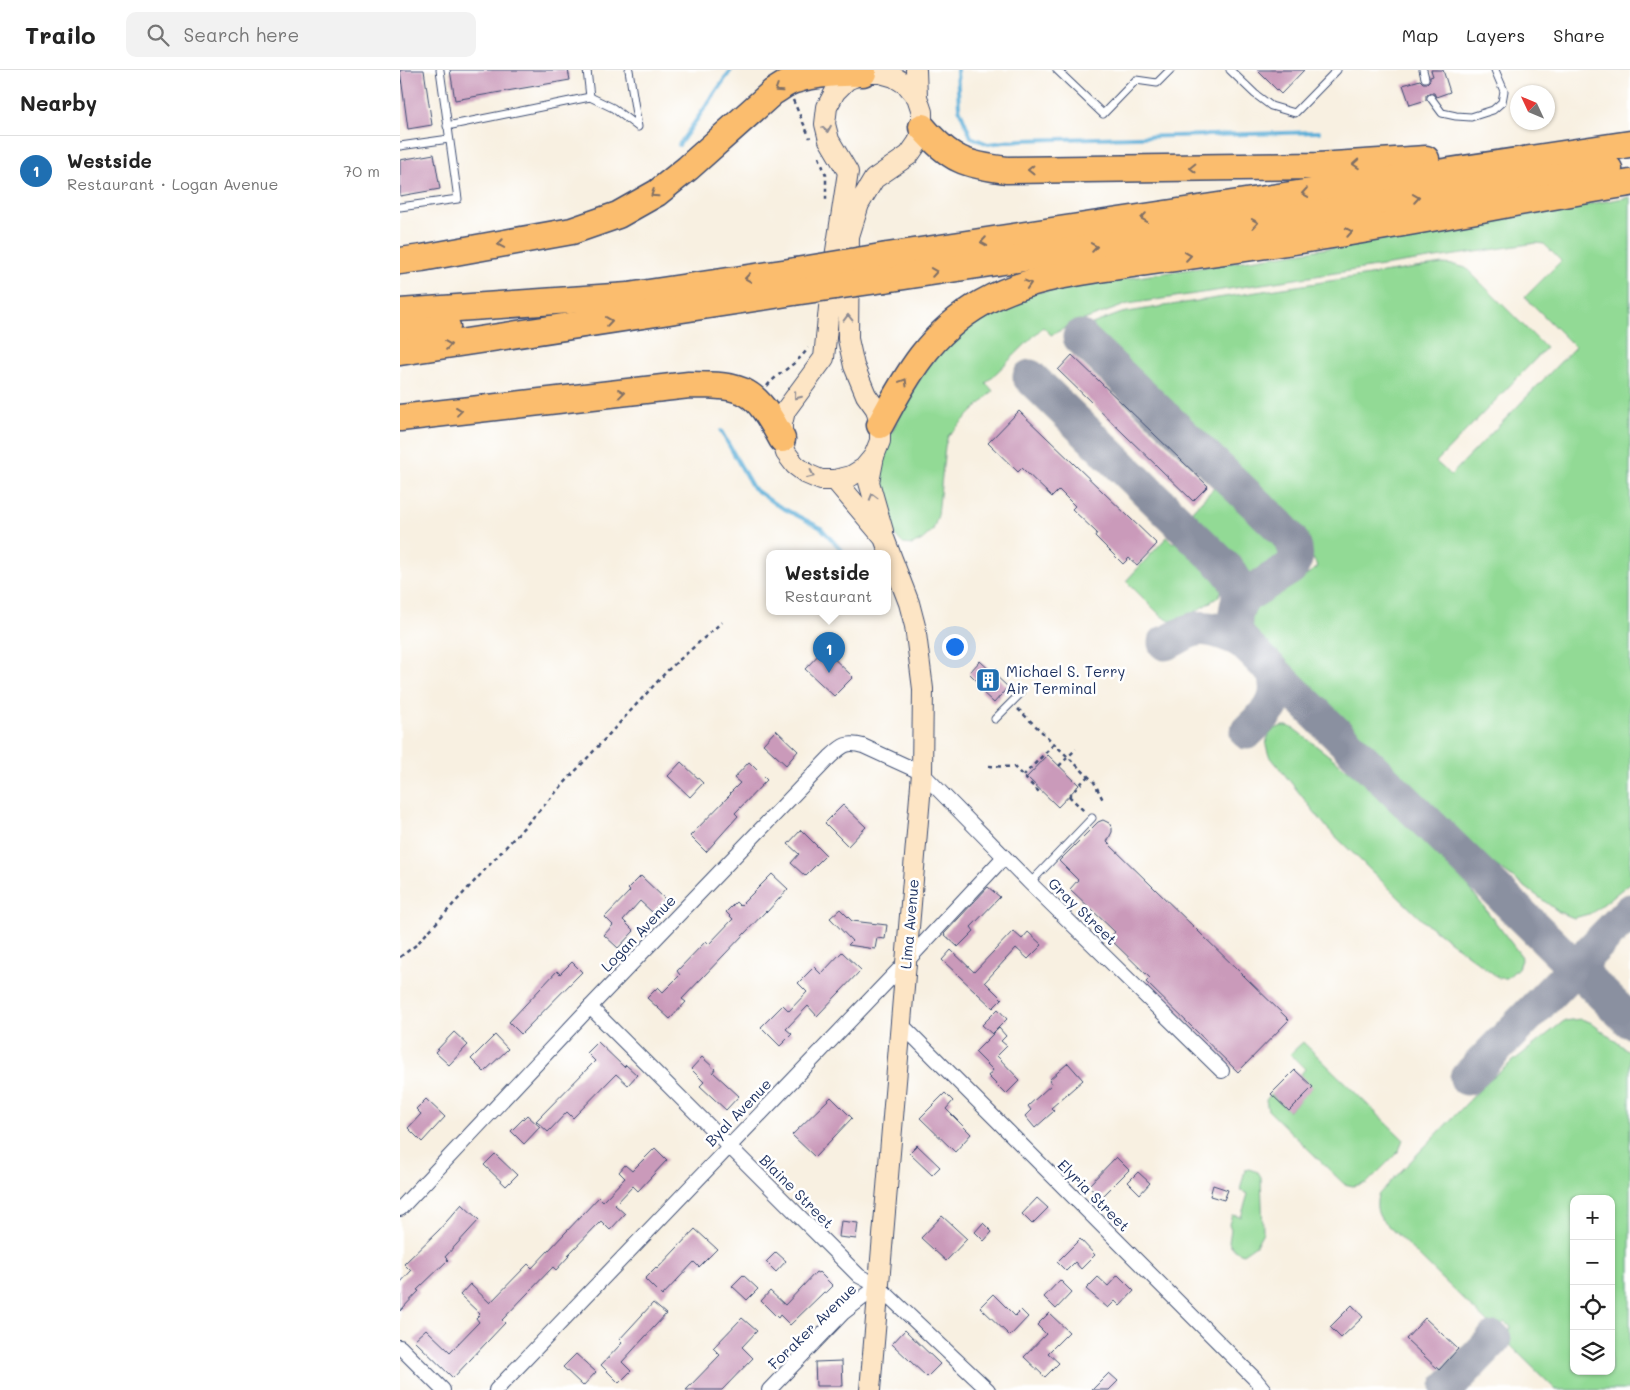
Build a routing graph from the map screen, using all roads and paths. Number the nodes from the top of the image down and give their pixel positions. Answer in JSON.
{"nodes":[{"id":1,"x":440,"y":70,"type":"edge"},
{"id":2,"x":587,"y":70,"type":"edge"},
{"id":3,"x":629,"y":70,"type":"edge"},
{"id":4,"x":916,"y":70,"type":"edge"},
{"id":5,"x":1057,"y":70,"type":"edge"},
{"id":6,"x":1170,"y":70,"type":"edge"},
{"id":7,"x":1230,"y":70,"type":"edge"},
{"id":8,"x":1338,"y":70,"type":"edge"},
{"id":9,"x":1423,"y":70,"type":"edge"},
{"id":10,"x":1495,"y":70,"type":"edge"},
{"id":11,"x":826,"y":72,"type":"edge"},
{"id":12,"x":875,"y":72,"type":"edge"},
{"id":13,"x":1425,"y":78,"type":"dead end"},
{"id":14,"x":590,"y":97,"type":"junction"},
{"id":15,"x":917,"y":97,"type":"junction"},
{"id":16,"x":1431,"y":98,"type":"dead end"},
{"id":17,"x":447,"y":126,"type":"junction"},
{"id":18,"x":922,"y":127,"type":"junction"},
{"id":19,"x":1630,"y":134,"type":"edge"},
{"id":20,"x":449,"y":139,"type":"junction"},
{"id":21,"x":400,"y":144,"type":"edge"},
{"id":22,"x":1630,"y":144,"type":"edge"},
{"id":23,"x":1630,"y":166,"type":"edge"},
{"id":24,"x":1630,"y":183,"type":"edge"},
{"id":25,"x":400,"y":207,"type":"edge"},
{"id":26,"x":407,"y":258,"type":"edge"},
{"id":27,"x":886,"y":268,"type":"junction"},
{"id":28,"x":795,"y":282,"type":"junction"},
{"id":29,"x":628,"y":296,"type":"junction"},
{"id":30,"x":400,"y":312,"type":"edge"},
{"id":31,"x":400,"y":334,"type":"edge"},
{"id":32,"x":400,"y":352,"type":"edge"},
{"id":33,"x":404,"y":418,"type":"edge"},
{"id":34,"x":880,"y":425,"type":"junction"},
{"id":35,"x":782,"y":439,"type":"junction"},
{"id":36,"x":874,"y":456,"type":"junction"},
{"id":37,"x":835,"y":480,"type":"junction"},
{"id":38,"x":884,"y":538,"type":"junction"},
{"id":39,"x":889,"y":550,"type":"edge"},
{"id":40,"x":891,"y":556,"type":"edge"},
{"id":41,"x":722,"y":622,"type":"dead end"},
{"id":42,"x":1020,"y":694,"type":"dead end"},
{"id":43,"x":1011,"y":702,"type":"junction"},
{"id":44,"x":995,"y":718,"type":"dead end"},
{"id":45,"x":1054,"y":744,"type":"junction"},
{"id":46,"x":1076,"y":749,"type":"dead end"},
{"id":47,"x":1068,"y":758,"type":"junction"},
{"id":48,"x":989,"y":766,"type":"dead end"},
{"id":49,"x":1059,"y":766,"type":"dead end"},
{"id":50,"x":922,"y":773,"type":"junction"},
{"id":51,"x":1023,"y":776,"type":"junction"},
{"id":52,"x":1088,"y":776,"type":"junction"},
{"id":53,"x":1040,"y":793,"type":"dead end"},
{"id":54,"x":1103,"y":800,"type":"dead end"},
{"id":55,"x":1092,"y":818,"type":"joint"},
{"id":56,"x":1004,"y":857,"type":"junction"},
{"id":57,"x":1030,"y":883,"type":"junction"},
{"id":58,"x":400,"y":957,"type":"edge"},
{"id":59,"x":906,"y":962,"type":"junction"},
{"id":60,"x":590,"y":1007,"type":"junction"},
{"id":61,"x":901,"y":1024,"type":"junction"},
{"id":62,"x":1222,"y":1072,"type":"dead end"},
{"id":63,"x":729,"y":1145,"type":"junction"},
{"id":64,"x":400,"y":1209,"type":"edge"},
{"id":65,"x":878,"y":1286,"type":"junction"},
{"id":66,"x":400,"y":1347,"type":"edge"},
{"id":67,"x":867,"y":1387,"type":"edge"},
{"id":68,"x":443,"y":1390,"type":"edge"},
{"id":69,"x":496,"y":1390,"type":"edge"},
{"id":70,"x":769,"y":1390,"type":"edge"},
{"id":71,"x":988,"y":1390,"type":"edge"},
{"id":72,"x":1264,"y":1390,"type":"edge"}],
"edges":[{"from":1,"to":17,"type":"lane"},
{"from":2,"to":14,"type":"lane"},
{"from":3,"to":14,"type":"lane"},
{"from":4,"to":15,"type":"street"},
{"from":5,"to":6,"type":"lane"},
{"from":7,"to":8,"type":"lane"},
{"from":9,"to":13,"type":"lane"},
{"from":10,"to":16,"type":"lane"},
{"from":11,"to":12,"type":"highway"},
{"from":11,"to":26,"type":"highway","one_way":true},
{"from":12,"to":15,"type":"street"},
{"from":12,"to":35,"type":"street","one_way":true},
{"from":14,"to":17,"type":"lane"},
{"from":15,"to":18,"type":"street"},
{"from":17,"to":20,"type":"lane"},
{"from":19,"to":18,"type":"highway","one_way":true},
{"from":34,"to":18,"type":"street","one_way":true},
{"from":20,"to":21,"type":"lane"},
{"from":20,"to":25,"type":"lane"},
{"from":22,"to":27,"type":"highway","one_way":true},
{"from":27,"to":23,"type":"highway","one_way":true},
{"from":34,"to":24,"type":"highway","one_way":true},
{"from":27,"to":28,"type":"highway","bridge":true},
{"from":28,"to":29,"type":"highway","one_way":true},
{"from":32,"to":28,"type":"highway","one_way":true},
{"from":29,"to":30,"type":"highway"},
{"from":29,"to":31,"type":"highway"},
{"from":33,"to":35,"type":"highway","one_way":true},
{"from":34,"to":36,"type":"street"},
{"from":35,"to":37,"type":"street","one_way":true},
{"from":36,"to":37,"type":"street"},
{"from":38,"to":36,"type":"street","one_way":true},
{"from":37,"to":38,"type":"street","name":"Lima Avenue"},
{"from":38,"to":39,"type":"street","name":"Lima Avenue"},
{"from":40,"to":50,"type":"street","name":"Lima Avenue"},
{"from":41,"to":58,"type":"path"},
{"from":42,"to":43,"type":"lane"},
{"from":43,"to":44,"type":"lane"},
{"from":43,"to":45,"type":"path"},
{"from":45,"to":47,"type":"path"},
{"from":45,"to":51,"type":"path"},
{"from":46,"to":47,"type":"path"},
{"from":47,"to":49,"type":"path"},
{"from":47,"to":52,"type":"path"},
{"from":48,"to":51,"type":"path"},
{"from":50,"to":56,"type":"street","name":"Gray Street"},
{"from":50,"to":59,"type":"street","name":"Lima Avenue"},
{"from":50,"to":60,"type":"street","name":"Logan Avenue"},
{"from":51,"to":53,"type":"path"},
{"from":52,"to":54,"type":"path"},
{"from":52,"to":55,"type":"path"},
{"from":55,"to":57,"type":"lane"},
{"from":56,"to":57,"type":"street","name":"Gray Street"},
{"from":56,"to":59,"type":"street","name":"Byal Avenue"},
{"from":57,"to":62,"type":"street","name":"Gray Street"},
{"from":59,"to":61,"type":"street","name":"Lima Avenue"},
{"from":59,"to":63,"type":"street","name":"Byal Avenue"},
{"from":60,"to":63,"type":"street","name":"Blaine Street"},
{"from":60,"to":64,"type":"street","name":"Logan Avenue"},
{"from":61,"to":65,"type":"street","name":"Lima Avenue"},
{"from":61,"to":72,"type":"street","name":"Elyria Street"},
{"from":63,"to":65,"type":"street","name":"Blaine Street"},
{"from":63,"to":69,"type":"street","name":"Byal Avenue"},
{"from":65,"to":67,"type":"street","name":"Lima Avenue"},
{"from":65,"to":70,"type":"street","name":"Foraker Avenue"},
{"from":65,"to":71,"type":"street","name":"Blaine Street"},
{"from":66,"to":68,"type":"street"}]}
